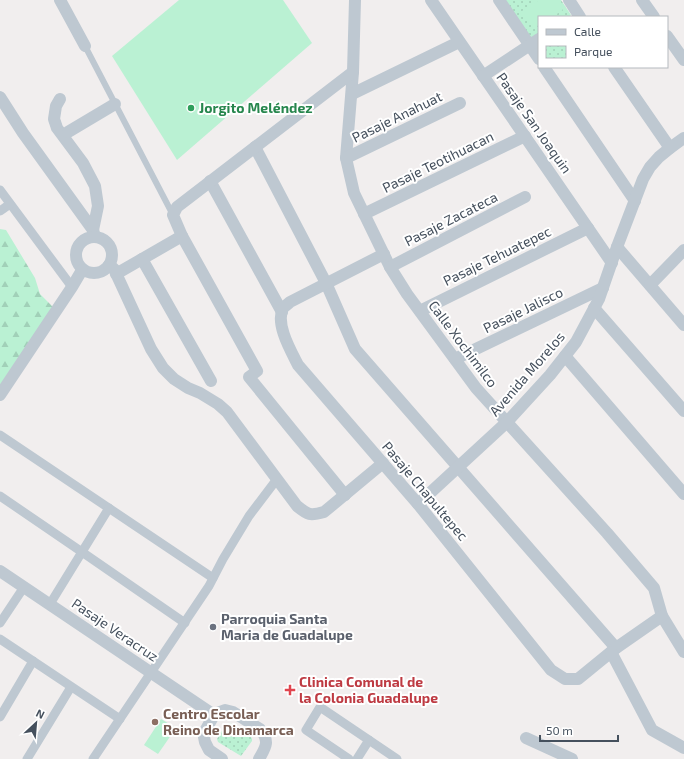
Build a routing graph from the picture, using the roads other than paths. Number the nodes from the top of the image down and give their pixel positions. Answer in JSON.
{"nodes":[{"id":1,"x":355,"y":0,"type":"edge"},
{"id":2,"x":430,"y":0,"type":"edge"},
{"id":3,"x":499,"y":0,"type":"edge"},
{"id":4,"x":569,"y":0,"type":"edge"},
{"id":5,"x":642,"y":0,"type":"edge"},
{"id":6,"x":63,"y":1,"type":"edge"},
{"id":7,"x":576,"y":16,"type":"edge"},
{"id":8,"x":653,"y":16,"type":"edge"},
{"id":9,"x":668,"y":37,"type":"edge"},
{"id":10,"x":460,"y":42,"type":"junction"},
{"id":11,"x":534,"y":42,"type":"edge"},
{"id":12,"x":85,"y":46,"type":"joint"},
{"id":13,"x":538,"y":56,"type":"edge"},
{"id":14,"x":684,"y":60,"type":"edge"},
{"id":15,"x":545,"y":68,"type":"edge"},
{"id":16,"x":615,"y":68,"type":"edge"},
{"id":17,"x":353,"y":72,"type":"junction"},
{"id":18,"x":483,"y":76,"type":"junction"},
{"id":19,"x":352,"y":94,"type":"junction"},
{"id":20,"x":0,"y":97,"type":"edge"},
{"id":21,"x":60,"y":98,"type":"dead end"},
{"id":22,"x":460,"y":103,"type":"dead end"},
{"id":23,"x":116,"y":104,"type":"junction"},
{"id":24,"x":68,"y":132,"type":"dead end"},
{"id":25,"x":525,"y":136,"type":"junction"},
{"id":26,"x":684,"y":138,"type":"edge"},
{"id":27,"x":255,"y":147,"type":"junction"},
{"id":28,"x":670,"y":148,"type":"junction"},
{"id":29,"x":346,"y":158,"type":"junction"},
{"id":30,"x":210,"y":181,"type":"junction"},
{"id":31,"x":0,"y":190,"type":"edge"},
{"id":32,"x":525,"y":197,"type":"dead end"},
{"id":33,"x":635,"y":201,"type":"junction"},
{"id":34,"x":10,"y":204,"type":"junction"},
{"id":35,"x":0,"y":211,"type":"edge"},
{"id":36,"x":364,"y":214,"type":"junction"},
{"id":37,"x":173,"y":215,"type":"junction"},
{"id":38,"x":588,"y":228,"type":"junction"},
{"id":39,"x":94,"y":233,"type":"junction"},
{"id":40,"x":182,"y":236,"type":"junction"},
{"id":41,"x":617,"y":247,"type":"junction"},
{"id":42,"x":684,"y":250,"type":"edge"},
{"id":43,"x":384,"y":254,"type":"junction"},
{"id":44,"x":142,"y":259,"type":"junction"},
{"id":45,"x":612,"y":263,"type":"junction"},
{"id":46,"x":390,"y":267,"type":"junction"},
{"id":47,"x":82,"y":270,"type":"junction"},
{"id":48,"x":112,"y":270,"type":"junction"},
{"id":49,"x":326,"y":284,"type":"junction"},
{"id":50,"x":650,"y":285,"type":"junction"},
{"id":51,"x":72,"y":287,"type":"junction"},
{"id":52,"x":603,"y":288,"type":"junction"},
{"id":53,"x":594,"y":308,"type":"junction"},
{"id":54,"x":420,"y":311,"type":"junction"},
{"id":55,"x":282,"y":312,"type":"junction"},
{"id":56,"x":684,"y":326,"type":"edge"},
{"id":57,"x":565,"y":356,"type":"junction"},
{"id":58,"x":455,"y":359,"type":"junction"},
{"id":59,"x":211,"y":380,"type":"dead end"},
{"id":60,"x":0,"y":395,"type":"edge"},
{"id":61,"x":684,"y":411,"type":"edge"},
{"id":62,"x":507,"y":422,"type":"junction"},
{"id":63,"x":0,"y":435,"type":"edge"},
{"id":64,"x":383,"y":463,"type":"junction"},
{"id":65,"x":458,"y":467,"type":"junction"},
{"id":66,"x":278,"y":479,"type":"junction"},
{"id":67,"x":684,"y":494,"type":"edge"},
{"id":68,"x":345,"y":495,"type":"junction"},
{"id":69,"x":0,"y":496,"type":"edge"},
{"id":70,"x":418,"y":504,"type":"junction"},
{"id":71,"x":109,"y":508,"type":"junction"},
{"id":72,"x":82,"y":552,"type":"junction"},
{"id":73,"x":0,"y":570,"type":"edge"},
{"id":74,"x":213,"y":578,"type":"junction"},
{"id":75,"x":24,"y":586,"type":"junction"},
{"id":76,"x":50,"y":604,"type":"junction"},
{"id":77,"x":662,"y":616,"type":"junction"},
{"id":78,"x":0,"y":623,"type":"edge"},
{"id":79,"x":185,"y":623,"type":"junction"},
{"id":80,"x":0,"y":639,"type":"edge"},
{"id":81,"x":683,"y":648,"type":"edge"},
{"id":82,"x":613,"y":650,"type":"junction"},
{"id":83,"x":33,"y":661,"type":"junction"},
{"id":84,"x":152,"y":673,"type":"junction"},
{"id":85,"x":71,"y":687,"type":"junction"},
{"id":86,"x":214,"y":715,"type":"junction"},
{"id":87,"x":0,"y":716,"type":"edge"},
{"id":88,"x":120,"y":719,"type":"junction"},
{"id":89,"x":526,"y":738,"type":"dead end"},
{"id":90,"x":369,"y":740,"type":"junction"},
{"id":91,"x":684,"y":748,"type":"edge"},
{"id":92,"x":27,"y":759,"type":"edge"},
{"id":93,"x":93,"y":759,"type":"edge"},
{"id":94,"x":222,"y":759,"type":"edge"},
{"id":95,"x":259,"y":759,"type":"edge"},
{"id":96,"x":349,"y":759,"type":"edge"},
{"id":97,"x":357,"y":759,"type":"edge"},
{"id":98,"x":397,"y":759,"type":"edge"},
{"id":99,"x":572,"y":759,"type":"edge"}],
"edges":[{"from":1,"to":17,"type":"street","name":"Calle Xochimilco"},
{"from":2,"to":10,"type":"street","name":"Pasaje San Joaquin"},
{"from":3,"to":11,"type":"street"},
{"from":4,"to":7,"type":"street"},
{"from":5,"to":8,"type":"street"},
{"from":6,"to":12,"type":"street"},
{"from":9,"to":14,"type":"street"},
{"from":10,"to":18,"type":"street","name":"Pasaje San Joaquin"},
{"from":10,"to":19,"type":"street"},
{"from":11,"to":13,"type":"street"},
{"from":11,"to":18,"type":"street"},
{"from":12,"to":23,"type":"lane"},
{"from":15,"to":33,"type":"street"},
{"from":16,"to":28,"type":"street"},
{"from":17,"to":19,"type":"street","name":"Calle Xochimilco"},
{"from":17,"to":27,"type":"street"},
{"from":18,"to":25,"type":"street","name":"Pasaje San Joaquin"},
{"from":19,"to":29,"type":"street","name":"Calle Xochimilco"},
{"from":20,"to":39,"type":"street"},
{"from":21,"to":39,"type":"street"},
{"from":22,"to":29,"type":"street","name":"Pasaje Anahuat"},
{"from":23,"to":24,"type":"street"},
{"from":23,"to":37,"type":"lane"},
{"from":25,"to":36,"type":"street","name":"Pasaje Teotihuacan"},
{"from":25,"to":38,"type":"street","name":"Pasaje San Joaquin"},
{"from":26,"to":28,"type":"street","name":"Avenida Morelos"},
{"from":27,"to":30,"type":"street"},
{"from":27,"to":49,"type":"street"},
{"from":28,"to":33,"type":"street","name":"Avenida Morelos"},
{"from":29,"to":36,"type":"street","name":"Calle Xochimilco"},
{"from":30,"to":37,"type":"street"},
{"from":30,"to":55,"type":"street"},
{"from":31,"to":34,"type":"street"},
{"from":32,"to":46,"type":"street","name":"Pasaje Zacateca"},
{"from":33,"to":41,"type":"street","name":"Avenida Morelos"},
{"from":34,"to":35,"type":"street"},
{"from":34,"to":51,"type":"street"},
{"from":36,"to":43,"type":"street","name":"Calle Xochimilco"},
{"from":37,"to":40,"type":"street"},
{"from":38,"to":45,"type":"street","name":"Pasaje San Joaquin"},
{"from":38,"to":54,"type":"street","name":"Pasaje Tehuatepec"},
{"from":39,"to":47,"type":"street"},
{"from":39,"to":48,"type":"street"},
{"from":40,"to":44,"type":"street"},
{"from":40,"to":68,"type":"street"},
{"from":41,"to":45,"type":"street","name":"Avenida Morelos"},
{"from":41,"to":50,"type":"street"},
{"from":42,"to":50,"type":"street"},
{"from":43,"to":46,"type":"street","name":"Calle Xochimilco"},
{"from":43,"to":49,"type":"street"},
{"from":44,"to":48,"type":"street"},
{"from":44,"to":59,"type":"street"},
{"from":45,"to":52,"type":"street","name":"Avenida Morelos"},
{"from":46,"to":54,"type":"street","name":"Calle Xochimilco"},
{"from":47,"to":48,"type":"street"},
{"from":47,"to":51,"type":"street"},
{"from":48,"to":66,"type":"street"},
{"from":49,"to":55,"type":"street"},
{"from":49,"to":65,"type":"street"},
{"from":50,"to":56,"type":"street"},
{"from":51,"to":60,"type":"street"},
{"from":52,"to":53,"type":"street","name":"Avenida Morelos"},
{"from":52,"to":58,"type":"street","name":"Pasaje Jalisco"},
{"from":53,"to":57,"type":"street","name":"Avenida Morelos"},
{"from":53,"to":61,"type":"street"},
{"from":54,"to":58,"type":"street","name":"Calle Xochimilco"},
{"from":55,"to":64,"type":"street","name":"Pasaje Chapultepec"},
{"from":57,"to":62,"type":"street","name":"Avenida Morelos"},
{"from":57,"to":67,"type":"street"},
{"from":58,"to":62,"type":"street","name":"Calle Xochimilco"},
{"from":62,"to":65,"type":"street","name":"Avenida Morelos"},
{"from":62,"to":77,"type":"street","name":"Calle Xochimilco"},
{"from":63,"to":71,"type":"street"},
{"from":64,"to":68,"type":"street"},
{"from":64,"to":70,"type":"street","name":"Pasaje Chapultepec"},
{"from":65,"to":70,"type":"street","name":"Avenida Morelos"},
{"from":65,"to":82,"type":"street"},
{"from":66,"to":68,"type":"street"},
{"from":66,"to":74,"type":"street"},
{"from":69,"to":72,"type":"street"},
{"from":70,"to":82,"type":"street","name":"Pasaje Chapultepec"},
{"from":71,"to":72,"type":"street"},
{"from":71,"to":74,"type":"street"},
{"from":72,"to":76,"type":"street"},
{"from":72,"to":79,"type":"street"},
{"from":73,"to":75,"type":"street","name":"Pasaje Veracruz"},
{"from":74,"to":79,"type":"street"},
{"from":75,"to":76,"type":"street","name":"Pasaje Veracruz"},
{"from":75,"to":78,"type":"street"},
{"from":76,"to":84,"type":"street","name":"Pasaje Veracruz"},
{"from":77,"to":81,"type":"street","name":"Calle Xochimilco"},
{"from":77,"to":82,"type":"street","name":"Pasaje Chapultepec"},
{"from":79,"to":84,"type":"street"},
{"from":80,"to":83,"type":"street"},
{"from":82,"to":91,"type":"street"},
{"from":83,"to":85,"type":"street"},
{"from":83,"to":87,"type":"street"},
{"from":84,"to":86,"type":"street","name":"Pasaje Veracruz"},
{"from":84,"to":88,"type":"street"},
{"from":85,"to":88,"type":"street"},
{"from":85,"to":92,"type":"street"},
{"from":86,"to":94,"type":"street"},
{"from":86,"to":95,"type":"street"},
{"from":88,"to":93,"type":"street"},
{"from":89,"to":99,"type":"street"},
{"from":90,"to":96,"type":"street"},
{"from":90,"to":97,"type":"street"},
{"from":90,"to":98,"type":"street"}]}
